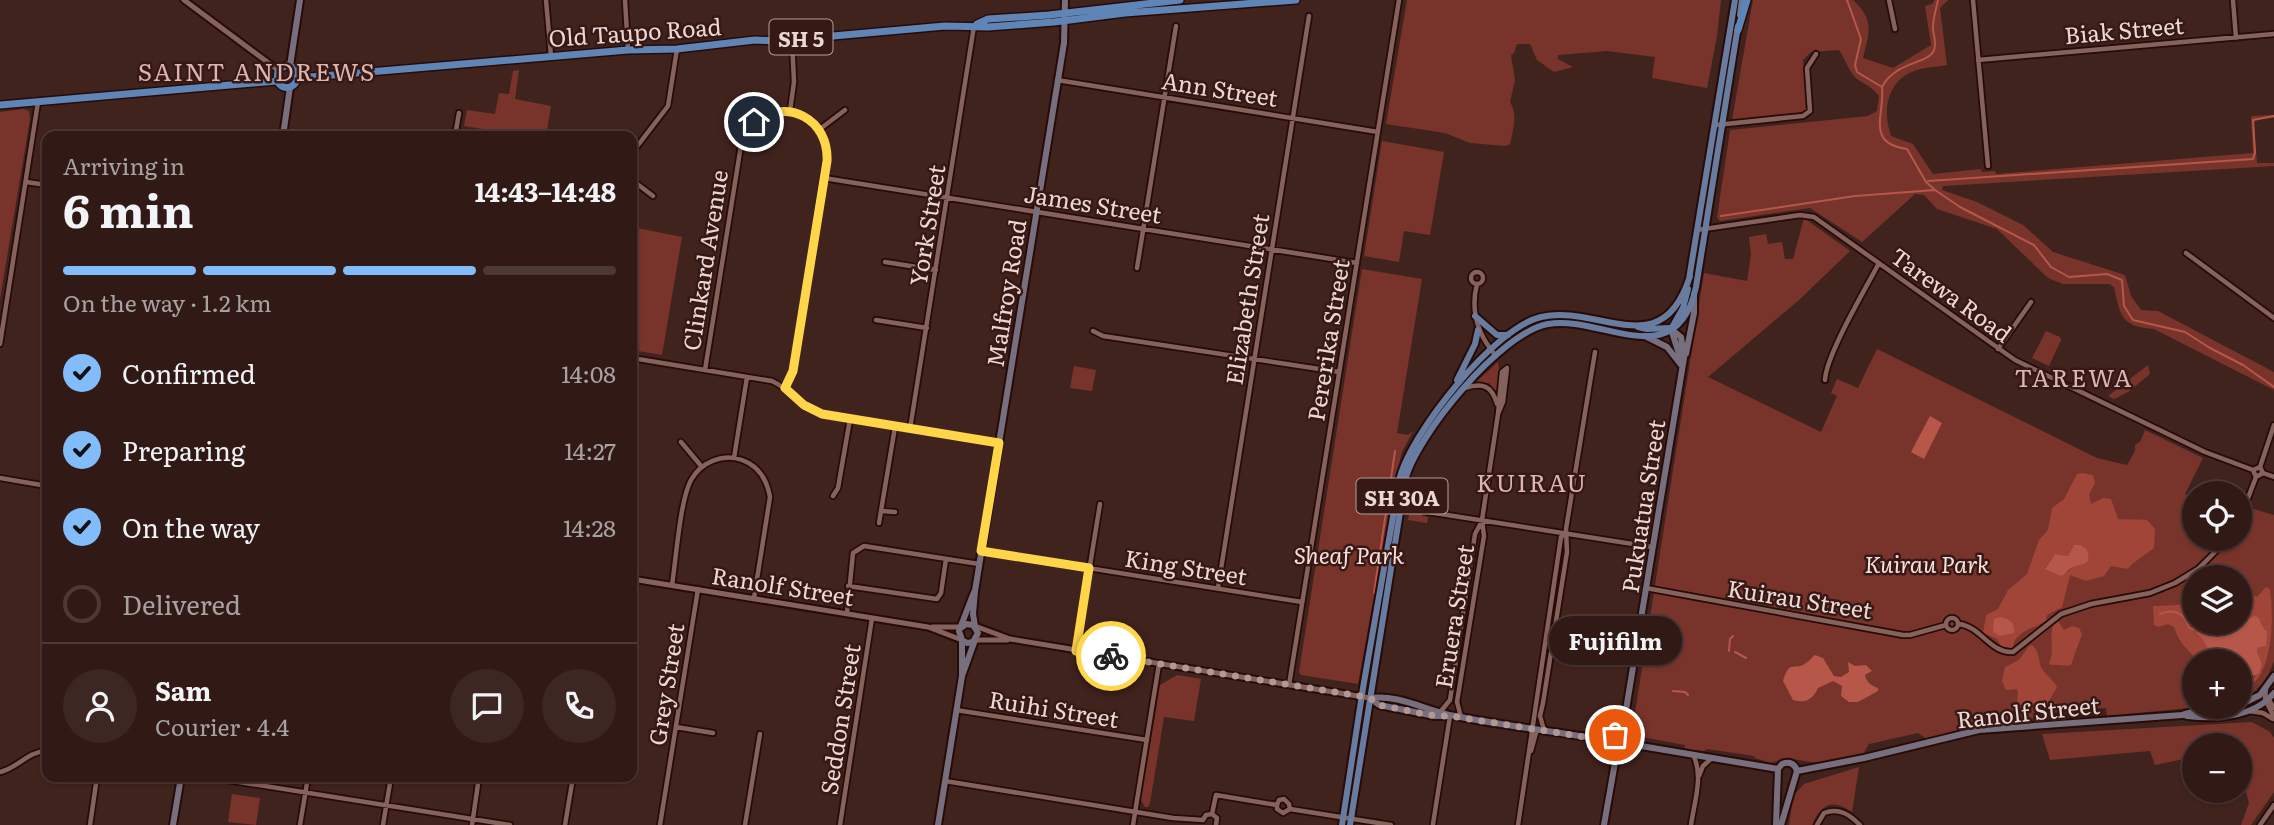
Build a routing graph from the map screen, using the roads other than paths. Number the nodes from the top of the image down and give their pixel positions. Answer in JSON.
{"nodes":[{"id":1,"x":184,"y":0,"type":"edge"},
{"id":2,"x":300,"y":0,"type":"edge"},
{"id":3,"x":546,"y":0,"type":"edge"},
{"id":4,"x":625,"y":0,"type":"edge"},
{"id":5,"x":1065,"y":0,"type":"edge"},
{"id":6,"x":1180,"y":0,"type":"edge"},
{"id":7,"x":1293,"y":0,"type":"edge"},
{"id":8,"x":1399,"y":0,"type":"edge"},
{"id":9,"x":1735,"y":0,"type":"edge"},
{"id":10,"x":1742,"y":0,"type":"edge"},
{"id":11,"x":1747,"y":0,"type":"edge"},
{"id":12,"x":1889,"y":0,"type":"edge"},
{"id":13,"x":1973,"y":0,"type":"edge"},
{"id":14,"x":2233,"y":0,"type":"edge"},
{"id":15,"x":1148,"y":3,"type":"edge"},
{"id":16,"x":1227,"y":3,"type":"edge"},
{"id":17,"x":1066,"y":16,"type":"junction"},
{"id":18,"x":1309,"y":16,"type":"dead end"},
{"id":19,"x":974,"y":26,"type":"junction"},
{"id":20,"x":1176,"y":26,"type":"dead end"},
{"id":21,"x":1895,"y":29,"type":"dead end"},
{"id":22,"x":1738,"y":30,"type":"junction"},
{"id":23,"x":2274,"y":34,"type":"edge"},
{"id":24,"x":2236,"y":38,"type":"junction"},
{"id":25,"x":792,"y":40,"type":"junction"},
{"id":26,"x":677,"y":49,"type":"junction"},
{"id":27,"x":628,"y":50,"type":"junction"},
{"id":28,"x":1816,"y":54,"type":"dead end"},
{"id":29,"x":551,"y":56,"type":"junction"},
{"id":30,"x":1978,"y":60,"type":"junction"},
{"id":31,"x":290,"y":66,"type":"junction"},
{"id":32,"x":278,"y":70,"type":"junction"},
{"id":33,"x":298,"y":78,"type":"junction"},
{"id":34,"x":1057,"y":80,"type":"junction"},
{"id":35,"x":277,"y":81,"type":"junction"},
{"id":36,"x":290,"y":87,"type":"junction"},
{"id":37,"x":1164,"y":97,"type":"junction"},
{"id":38,"x":38,"y":102,"type":"junction"},
{"id":39,"x":0,"y":105,"type":"edge"},
{"id":40,"x":845,"y":110,"type":"dead end"},
{"id":41,"x":790,"y":111,"type":"junction"},
{"id":42,"x":459,"y":113,"type":"dead end"},
{"id":43,"x":1293,"y":118,"type":"junction"},
{"id":44,"x":1719,"y":125,"type":"junction"},
{"id":45,"x":820,"y":129,"type":"junction"},
{"id":46,"x":284,"y":131,"type":"edge"},
{"id":47,"x":456,"y":131,"type":"edge"},
{"id":48,"x":1378,"y":132,"type":"junction"},
{"id":49,"x":637,"y":146,"type":"edge"},
{"id":50,"x":1988,"y":166,"type":"dead end"},
{"id":51,"x":824,"y":178,"type":"junction"},
{"id":52,"x":26,"y":182,"type":"junction"},
{"id":53,"x":42,"y":184,"type":"edge"},
{"id":54,"x":637,"y":184,"type":"edge"},
{"id":55,"x":653,"y":196,"type":"dead end"},
{"id":56,"x":947,"y":198,"type":"junction"},
{"id":57,"x":1036,"y":212,"type":"junction"},
{"id":58,"x":1144,"y":229,"type":"junction"},
{"id":59,"x":1701,"y":229,"type":"junction"},
{"id":60,"x":1271,"y":250,"type":"junction"},
{"id":61,"x":2186,"y":253,"type":"dead end"},
{"id":62,"x":885,"y":262,"type":"dead end"},
{"id":63,"x":1357,"y":263,"type":"junction"},
{"id":64,"x":1879,"y":263,"type":"junction"},
{"id":65,"x":1137,"y":268,"type":"dead end"},
{"id":66,"x":936,"y":270,"type":"junction"},
{"id":67,"x":1690,"y":276,"type":"junction"},
{"id":68,"x":1476,"y":284,"type":"dead end"},
{"id":69,"x":1694,"y":294,"type":"junction"},
{"id":70,"x":2031,"y":302,"type":"dead end"},
{"id":71,"x":1475,"y":316,"type":"junction"},
{"id":72,"x":2274,"y":318,"type":"edge"},
{"id":73,"x":876,"y":320,"type":"dead end"},
{"id":74,"x":1636,"y":326,"type":"junction"},
{"id":75,"x":927,"y":328,"type":"junction"},
{"id":76,"x":1671,"y":329,"type":"junction"},
{"id":77,"x":1478,"y":330,"type":"junction"},
{"id":78,"x":1093,"y":331,"type":"dead end"},
{"id":79,"x":1509,"y":335,"type":"junction"},
{"id":80,"x":1645,"y":337,"type":"junction"},
{"id":81,"x":0,"y":344,"type":"edge"},
{"id":82,"x":1998,"y":349,"type":"junction"},
{"id":83,"x":1595,"y":352,"type":"dead end"},
{"id":84,"x":1493,"y":353,"type":"junction"},
{"id":85,"x":637,"y":359,"type":"edge"},
{"id":86,"x":1254,"y":359,"type":"junction"},
{"id":87,"x":1683,"y":362,"type":"junction"},
{"id":88,"x":705,"y":370,"type":"junction"},
{"id":89,"x":1339,"y":372,"type":"junction"},
{"id":90,"x":747,"y":377,"type":"junction"},
{"id":91,"x":1825,"y":380,"type":"dead end"},
{"id":92,"x":785,"y":388,"type":"junction"},
{"id":93,"x":1464,"y":389,"type":"junction"},
{"id":94,"x":1452,"y":391,"type":"junction"},
{"id":95,"x":1498,"y":405,"type":"junction"},
{"id":96,"x":1498,"y":414,"type":"junction"},
{"id":97,"x":850,"y":419,"type":"junction"},
{"id":98,"x":2274,"y":425,"type":"edge"},
{"id":99,"x":895,"y":427,"type":"junction"},
{"id":100,"x":910,"y":429,"type":"junction"},
{"id":101,"x":681,"y":442,"type":"dead end"},
{"id":102,"x":999,"y":443,"type":"junction"},
{"id":103,"x":734,"y":458,"type":"junction"},
{"id":104,"x":702,"y":467,"type":"junction"},
{"id":105,"x":2260,"y":467,"type":"junction"},
{"id":106,"x":2253,"y":470,"type":"junction"},
{"id":107,"x":2263,"y":473,"type":"junction"},
{"id":108,"x":2256,"y":477,"type":"junction"},
{"id":109,"x":2274,"y":477,"type":"edge"},
{"id":110,"x":0,"y":478,"type":"edge"},
{"id":111,"x":42,"y":485,"type":"edge"},
{"id":112,"x":2252,"y":488,"type":"edge"},
{"id":113,"x":833,"y":496,"type":"dead end"},
{"id":114,"x":1100,"y":504,"type":"dead end"},
{"id":115,"x":882,"y":511,"type":"junction"},
{"id":116,"x":895,"y":512,"type":"dead end"},
{"id":117,"x":1428,"y":512,"type":"dead end"},
{"id":118,"x":1482,"y":520,"type":"junction"},
{"id":119,"x":879,"y":523,"type":"dead end"},
{"id":120,"x":1566,"y":533,"type":"junction"},
{"id":121,"x":1652,"y":547,"type":"junction"},
{"id":122,"x":981,"y":551,"type":"junction"},
{"id":123,"x":2216,"y":551,"type":"edge"},
{"id":124,"x":946,"y":559,"type":"junction"},
{"id":125,"x":979,"y":564,"type":"junction"},
{"id":126,"x":1089,"y":568,"type":"junction"},
{"id":127,"x":637,"y":580,"type":"edge"},
{"id":128,"x":672,"y":585,"type":"junction"},
{"id":129,"x":848,"y":586,"type":"junction"},
{"id":130,"x":1218,"y":588,"type":"junction"},
{"id":131,"x":1646,"y":588,"type":"junction"},
{"id":132,"x":698,"y":589,"type":"junction"},
{"id":133,"x":975,"y":590,"type":"junction"},
{"id":134,"x":754,"y":598,"type":"junction"},
{"id":135,"x":1303,"y":602,"type":"junction"},
{"id":136,"x":847,"y":613,"type":"junction"},
{"id":137,"x":872,"y":618,"type":"junction"},
{"id":138,"x":975,"y":626,"type":"junction"},
{"id":139,"x":928,"y":627,"type":"junction"},
{"id":140,"x":962,"y":627,"type":"junction"},
{"id":141,"x":1375,"y":638,"type":"junction"},
{"id":142,"x":1010,"y":639,"type":"junction"},
{"id":143,"x":962,"y":640,"type":"junction"},
{"id":144,"x":975,"y":640,"type":"junction"},
{"id":145,"x":1076,"y":651,"type":"junction"},
{"id":146,"x":1159,"y":664,"type":"junction"},
{"id":147,"x":962,"y":676,"type":"junction"},
{"id":148,"x":2274,"y":676,"type":"edge"},
{"id":149,"x":1289,"y":685,"type":"junction"},
{"id":150,"x":2274,"y":693,"type":"edge"},
{"id":151,"x":2265,"y":696,"type":"junction"},
{"id":152,"x":1366,"y":698,"type":"junction"},
{"id":153,"x":2252,"y":701,"type":"edge"},
{"id":154,"x":2252,"y":708,"type":"edge"},
{"id":155,"x":2274,"y":708,"type":"edge"},
{"id":156,"x":956,"y":710,"type":"junction"},
{"id":157,"x":1441,"y":711,"type":"junction"},
{"id":158,"x":2252,"y":712,"type":"edge"},
{"id":159,"x":2182,"y":715,"type":"edge"},
{"id":160,"x":1450,"y":716,"type":"junction"},
{"id":161,"x":1461,"y":717,"type":"junction"},
{"id":162,"x":2274,"y":718,"type":"edge"},
{"id":163,"x":676,"y":727,"type":"junction"},
{"id":164,"x":1538,"y":729,"type":"junction"},
{"id":165,"x":713,"y":733,"type":"dead end"},
{"id":166,"x":760,"y":734,"type":"dead end"},
{"id":167,"x":1622,"y":734,"type":"junction"},
{"id":168,"x":1147,"y":740,"type":"junction"},
{"id":169,"x":1611,"y":741,"type":"junction"},
{"id":170,"x":1629,"y":744,"type":"junction"},
{"id":171,"x":1617,"y":751,"type":"junction"},
{"id":172,"x":42,"y":752,"type":"edge"},
{"id":173,"x":1693,"y":755,"type":"junction"},
{"id":174,"x":1713,"y":758,"type":"junction"},
{"id":175,"x":1797,"y":771,"type":"junction"},
{"id":176,"x":0,"y":772,"type":"edge"},
{"id":177,"x":1779,"y":772,"type":"junction"},
{"id":178,"x":1699,"y":777,"type":"junction"},
{"id":179,"x":1793,"y":780,"type":"junction"},
{"id":180,"x":945,"y":781,"type":"junction"},
{"id":181,"x":96,"y":782,"type":"edge"},
{"id":182,"x":180,"y":782,"type":"edge"},
{"id":183,"x":238,"y":782,"type":"edge"},
{"id":184,"x":306,"y":782,"type":"edge"},
{"id":185,"x":390,"y":782,"type":"edge"},
{"id":186,"x":478,"y":782,"type":"edge"},
{"id":187,"x":572,"y":782,"type":"edge"},
{"id":188,"x":305,"y":793,"type":"junction"},
{"id":189,"x":1277,"y":805,"type":"junction"},
{"id":190,"x":2274,"y":805,"type":"edge"},
{"id":191,"x":386,"y":806,"type":"junction"},
{"id":192,"x":1290,"y":809,"type":"junction"},
{"id":193,"x":1135,"y":812,"type":"junction"},
{"id":194,"x":1212,"y":814,"type":"junction"},
{"id":195,"x":1346,"y":821,"type":"edge"},
{"id":196,"x":472,"y":822,"type":"edge"},
{"id":197,"x":1204,"y":823,"type":"edge"},
{"id":198,"x":1433,"y":824,"type":"edge"},
{"id":199,"x":90,"y":825,"type":"edge"},
{"id":200,"x":173,"y":825,"type":"edge"},
{"id":201,"x":300,"y":825,"type":"edge"},
{"id":202,"x":383,"y":825,"type":"edge"},
{"id":203,"x":510,"y":825,"type":"edge"},
{"id":204,"x":565,"y":825,"type":"edge"},
{"id":205,"x":660,"y":825,"type":"edge"},
{"id":206,"x":745,"y":825,"type":"edge"},
{"id":207,"x":840,"y":825,"type":"edge"},
{"id":208,"x":938,"y":825,"type":"edge"},
{"id":209,"x":1133,"y":825,"type":"edge"},
{"id":210,"x":1216,"y":825,"type":"edge"},
{"id":211,"x":1391,"y":825,"type":"edge"},
{"id":212,"x":1518,"y":825,"type":"edge"},
{"id":213,"x":1604,"y":825,"type":"edge"},
{"id":214,"x":1691,"y":825,"type":"edge"},
{"id":215,"x":1776,"y":825,"type":"edge"},
{"id":216,"x":1781,"y":825,"type":"edge"},
{"id":217,"x":1817,"y":825,"type":"edge"},
{"id":218,"x":1860,"y":825,"type":"edge"},
{"id":219,"x":2260,"y":825,"type":"edge"}],
"edges":[{"from":1,"to":32,"type":"street"},
{"from":2,"to":31,"type":"main road"},
{"from":3,"to":29,"type":"street"},
{"from":4,"to":27,"type":"street"},
{"from":5,"to":17,"type":"main road","name":"Malfroy Road"},
{"from":6,"to":15,"type":"highway","name":"Old Taupo Road","number":"SH 5"},
{"from":7,"to":16,"type":"highway","name":"Old Taupo Road","number":"SH 5"},
{"from":8,"to":48,"type":"street","name":"Pererika Street"},
{"from":9,"to":44,"type":"main road","number":"SH 30A"},
{"from":10,"to":22,"type":"main road","number":"SH 30A"},
{"from":11,"to":22,"type":"highway"},
{"from":12,"to":21,"type":"street"},
{"from":13,"to":30,"type":"street"},
{"from":14,"to":24,"type":"street"},
{"from":15,"to":16,"type":"highway","name":"Old Taupo Road","number":"SH 5"},
{"from":15,"to":17,"type":"highway","name":"Old Taupo Road","number":"SH 5"},
{"from":17,"to":19,"type":"highway","name":"Old Taupo Road","number":"SH 5"},
{"from":17,"to":34,"type":"main road","name":"Malfroy Road"},
{"from":18,"to":43,"type":"street","name":"Elizabeth Street"},
{"from":19,"to":25,"type":"highway","name":"Old Taupo Road","number":"SH 5"},
{"from":19,"to":56,"type":"street","name":"York Street"},
{"from":20,"to":37,"type":"street"},
{"from":22,"to":44,"type":"main road","number":"SH 30A"},
{"from":23,"to":24,"type":"street","name":"Biak Street"},
{"from":24,"to":30,"type":"street","name":"Biak Street"},
{"from":25,"to":26,"type":"highway","name":"Old Taupo Road","number":"SH 5"},
{"from":25,"to":41,"type":"street"},
{"from":26,"to":27,"type":"highway","name":"Old Taupo Road","number":"SH 5"},
{"from":26,"to":49,"type":"street"},
{"from":27,"to":29,"type":"highway","name":"Old Taupo Road","number":"SH 5"},
{"from":28,"to":44,"type":"street"},
{"from":29,"to":33,"type":"highway","name":"Old Taupo Road","number":"SH 5"},
{"from":30,"to":50,"type":"street"},
{"from":31,"to":32,"type":"highway"},
{"from":31,"to":33,"type":"highway"},
{"from":32,"to":35,"type":"highway"},
{"from":33,"to":36,"type":"highway"},
{"from":34,"to":37,"type":"street","name":"Ann Street"},
{"from":34,"to":57,"type":"main road","name":"Malfroy Road"},
{"from":35,"to":36,"type":"highway"},
{"from":35,"to":38,"type":"highway"},
{"from":36,"to":46,"type":"main road"},
{"from":37,"to":43,"type":"street","name":"Ann Street"},
{"from":37,"to":58,"type":"street"},
{"from":38,"to":39,"type":"highway"},
{"from":38,"to":52,"type":"street"},
{"from":40,"to":45,"type":"street"},
{"from":41,"to":45,"type":"street"},
{"from":41,"to":88,"type":"street","name":"Clinkard Avenue"},
{"from":42,"to":47,"type":"street"},
{"from":43,"to":48,"type":"street","name":"Ann Street"},
{"from":43,"to":60,"type":"street","name":"Elizabeth Street"},
{"from":44,"to":59,"type":"main road","number":"SH 30A"},
{"from":45,"to":51,"type":"street"},
{"from":48,"to":63,"type":"street","name":"Pererika Street"},
{"from":51,"to":56,"type":"street","name":"James Street"},
{"from":51,"to":92,"type":"street"},
{"from":52,"to":53,"type":"street"},
{"from":52,"to":81,"type":"street"},
{"from":54,"to":55,"type":"street"},
{"from":56,"to":57,"type":"street","name":"James Street"},
{"from":56,"to":66,"type":"street","name":"York Street"},
{"from":57,"to":58,"type":"street","name":"James Street"},
{"from":57,"to":102,"type":"main road","name":"Malfroy Road"},
{"from":58,"to":60,"type":"street","name":"James Street"},
{"from":58,"to":65,"type":"street"},
{"from":59,"to":64,"type":"street","name":"Tarewa Road"},
{"from":59,"to":67,"type":"main road","number":"SH 30A"},
{"from":59,"to":69,"type":"main road","number":"SH 30A"},
{"from":60,"to":63,"type":"street","name":"James Street"},
{"from":60,"to":86,"type":"street","name":"Elizabeth Street"},
{"from":61,"to":72,"type":"street"},
{"from":62,"to":66,"type":"street"},
{"from":63,"to":89,"type":"street","name":"Pererika Street"},
{"from":64,"to":82,"type":"street","name":"Tarewa Road"},
{"from":64,"to":91,"type":"street"},
{"from":66,"to":75,"type":"street","name":"York Street"},
{"from":67,"to":74,"type":"main road","number":"SH 30A"},
{"from":67,"to":76,"type":"main road"},
{"from":68,"to":71,"type":"street"},
{"from":69,"to":76,"type":"main road","number":"SH 30A"},
{"from":69,"to":87,"type":"main road"},
{"from":70,"to":82,"type":"street"},
{"from":71,"to":77,"type":"street"},
{"from":71,"to":79,"type":"main road"},
{"from":73,"to":75,"type":"street"},
{"from":74,"to":76,"type":"main road"},
{"from":74,"to":79,"type":"main road","number":"SH 30A"},
{"from":75,"to":100,"type":"street","name":"York Street"},
{"from":76,"to":80,"type":"main road","number":"SH 30A"},
{"from":76,"to":87,"type":"main road","name":"Pukuatua Street"},
{"from":77,"to":84,"type":"street"},
{"from":77,"to":94,"type":"main road"},
{"from":78,"to":86,"type":"street"},
{"from":79,"to":84,"type":"main road","number":"SH 30A"},
{"from":80,"to":84,"type":"main road","number":"SH 30A"},
{"from":80,"to":87,"type":"main road"},
{"from":82,"to":106,"type":"street","name":"Tarewa Road"},
{"from":83,"to":120,"type":"street"},
{"from":84,"to":93,"type":"main road","number":"SH 30A"},
{"from":84,"to":94,"type":"main road","number":"SH 30A"},
{"from":85,"to":88,"type":"street"},
{"from":86,"to":89,"type":"street"},
{"from":86,"to":130,"type":"street","name":"Elizabeth Street"},
{"from":87,"to":121,"type":"main road","name":"Pukuatua Street"},
{"from":88,"to":90,"type":"street"},
{"from":89,"to":135,"type":"street","name":"Pererika Street"},
{"from":90,"to":92,"type":"street"},
{"from":90,"to":103,"type":"street"},
{"from":92,"to":97,"type":"street"},
{"from":93,"to":95,"type":"street"},
{"from":93,"to":141,"type":"main road","number":"SH 30A"},
{"from":94,"to":141,"type":"main road","number":"SH 30A"},
{"from":95,"to":96,"type":"street","name":"Eruera Street"},
{"from":95,"to":96,"type":"street","name":"Eruera Street"},
{"from":96,"to":118,"type":"street","name":"Eruera Street"},
{"from":97,"to":99,"type":"street"},
{"from":97,"to":113,"type":"street"},
{"from":98,"to":105,"type":"street"},
{"from":99,"to":100,"type":"street"},
{"from":99,"to":115,"type":"street"},
{"from":100,"to":102,"type":"street"},
{"from":101,"to":104,"type":"street"},
{"from":102,"to":122,"type":"main road","name":"Malfroy Road"},
{"from":103,"to":104,"type":"street"},
{"from":103,"to":134,"type":"street"},
{"from":104,"to":128,"type":"street"},
{"from":105,"to":106,"type":"street"},
{"from":105,"to":107,"type":"street"},
{"from":106,"to":108,"type":"street"},
{"from":107,"to":108,"type":"street"},
{"from":107,"to":109,"type":"street"},
{"from":108,"to":112,"type":"street"},
{"from":110,"to":111,"type":"street"},
{"from":114,"to":126,"type":"street"},
{"from":115,"to":116,"type":"street"},
{"from":115,"to":119,"type":"street"},
{"from":117,"to":118,"type":"street"},
{"from":118,"to":120,"type":"street"},
{"from":118,"to":157,"type":"street","name":"Eruera Street"},
{"from":118,"to":161,"type":"street","name":"Eruera Street"},
{"from":120,"to":121,"type":"street"},
{"from":120,"to":164,"type":"street"},
{"from":120,"to":164,"type":"street"},
{"from":121,"to":131,"type":"main road","name":"Pukuatua Street"},
{"from":122,"to":125,"type":"main road","name":"Malfroy Road"},
{"from":122,"to":126,"type":"street","name":"King Street"},
{"from":123,"to":131,"type":"street","name":"Kuirau Street"},
{"from":124,"to":125,"type":"street"},
{"from":124,"to":129,"type":"street"},
{"from":124,"to":129,"type":"street"},
{"from":125,"to":133,"type":"main road","name":"Malfroy Road"},
{"from":126,"to":130,"type":"street","name":"King Street"},
{"from":126,"to":145,"type":"street"},
{"from":127,"to":128,"type":"street","name":"Ranolf Street"},
{"from":128,"to":132,"type":"street","name":"Ranolf Street"},
{"from":129,"to":136,"type":"street"},
{"from":130,"to":135,"type":"street","name":"King Street"},
{"from":131,"to":167,"type":"main road","name":"Pukuatua Street"},
{"from":132,"to":134,"type":"street","name":"Ranolf Street"},
{"from":132,"to":163,"type":"street","name":"Grey Street"},
{"from":133,"to":138,"type":"main road","name":"Malfroy Road"},
{"from":133,"to":140,"type":"main road","name":"Malfroy Road"},
{"from":134,"to":136,"type":"street","name":"Ranolf Street"},
{"from":135,"to":149,"type":"street","name":"Pererika Street"},
{"from":136,"to":137,"type":"street","name":"Ranolf Street"},
{"from":137,"to":139,"type":"street","name":"Ranolf Street"},
{"from":137,"to":207,"type":"street","name":"Seddon Street"},
{"from":138,"to":140,"type":"main road"},
{"from":138,"to":142,"type":"street"},
{"from":138,"to":144,"type":"main road"},
{"from":139,"to":140,"type":"street","name":"Ranolf Street"},
{"from":139,"to":143,"type":"street","name":"Ranolf Street"},
{"from":140,"to":143,"type":"main road"},
{"from":141,"to":152,"type":"main road","number":"SH 30A"},
{"from":142,"to":144,"type":"street"},
{"from":142,"to":145,"type":"street"},
{"from":143,"to":144,"type":"main road"},
{"from":143,"to":147,"type":"main road"},
{"from":144,"to":147,"type":"main road"},
{"from":145,"to":146,"type":"street"},
{"from":146,"to":149,"type":"street"},
{"from":146,"to":168,"type":"street"},
{"from":147,"to":156,"type":"main road"},
{"from":148,"to":151,"type":"main road"},
{"from":149,"to":152,"type":"street"},
{"from":150,"to":151,"type":"main road"},
{"from":151,"to":153,"type":"main road"},
{"from":151,"to":154,"type":"main road","name":"Ranolf Street"},
{"from":151,"to":155,"type":"street"},
{"from":151,"to":162,"type":"street"},
{"from":152,"to":157,"type":"main road"},
{"from":152,"to":160,"type":"main road"},
{"from":152,"to":195,"type":"main road","number":"SH 30A"},
{"from":156,"to":168,"type":"street","name":"Ruihi Street"},
{"from":156,"to":180,"type":"main road"},
{"from":157,"to":160,"type":"main road"},
{"from":158,"to":162,"type":"street"},
{"from":159,"to":175,"type":"main road","name":"Ranolf Street"},
{"from":160,"to":161,"type":"main road"},
{"from":160,"to":198,"type":"street","name":"Eruera Street"},
{"from":161,"to":164,"type":"main road"},
{"from":163,"to":165,"type":"street"},
{"from":163,"to":205,"type":"street","name":"Grey Street"},
{"from":164,"to":169,"type":"main road"},
{"from":164,"to":212,"type":"street"},
{"from":166,"to":206,"type":"street"},
{"from":167,"to":169,"type":"main road"},
{"from":167,"to":170,"type":"main road"},
{"from":168,"to":193,"type":"street"},
{"from":169,"to":171,"type":"main road"},
{"from":170,"to":171,"type":"main road"},
{"from":170,"to":173,"type":"main road"},
{"from":171,"to":213,"type":"main road"},
{"from":172,"to":176,"type":"street"},
{"from":173,"to":174,"type":"main road"},
{"from":173,"to":178,"type":"street"},
{"from":174,"to":177,"type":"main road"},
{"from":174,"to":178,"type":"street"},
{"from":175,"to":177,"type":"main road"},
{"from":175,"to":179,"type":"main road"},
{"from":177,"to":179,"type":"main road"},
{"from":177,"to":215,"type":"main road"},
{"from":178,"to":214,"type":"street"},
{"from":179,"to":216,"type":"main road"},
{"from":180,"to":193,"type":"street"},
{"from":180,"to":208,"type":"main road"},
{"from":181,"to":199,"type":"street"},
{"from":182,"to":200,"type":"main road"},
{"from":183,"to":188,"type":"street"},
{"from":184,"to":188,"type":"street"},
{"from":185,"to":191,"type":"street"},
{"from":186,"to":196,"type":"street"},
{"from":187,"to":204,"type":"street"},
{"from":188,"to":191,"type":"street"},
{"from":188,"to":201,"type":"street"},
{"from":189,"to":192,"type":"street"},
{"from":189,"to":192,"type":"street"},
{"from":189,"to":194,"type":"street"},
{"from":190,"to":219,"type":"street"},
{"from":191,"to":196,"type":"street"},
{"from":191,"to":202,"type":"street"},
{"from":192,"to":195,"type":"street"},
{"from":193,"to":197,"type":"street"},
{"from":193,"to":209,"type":"street"},
{"from":194,"to":197,"type":"street"},
{"from":194,"to":210,"type":"street"},
{"from":195,"to":211,"type":"street"},
{"from":196,"to":203,"type":"street"},
{"from":217,"to":218,"type":"street"}]}
